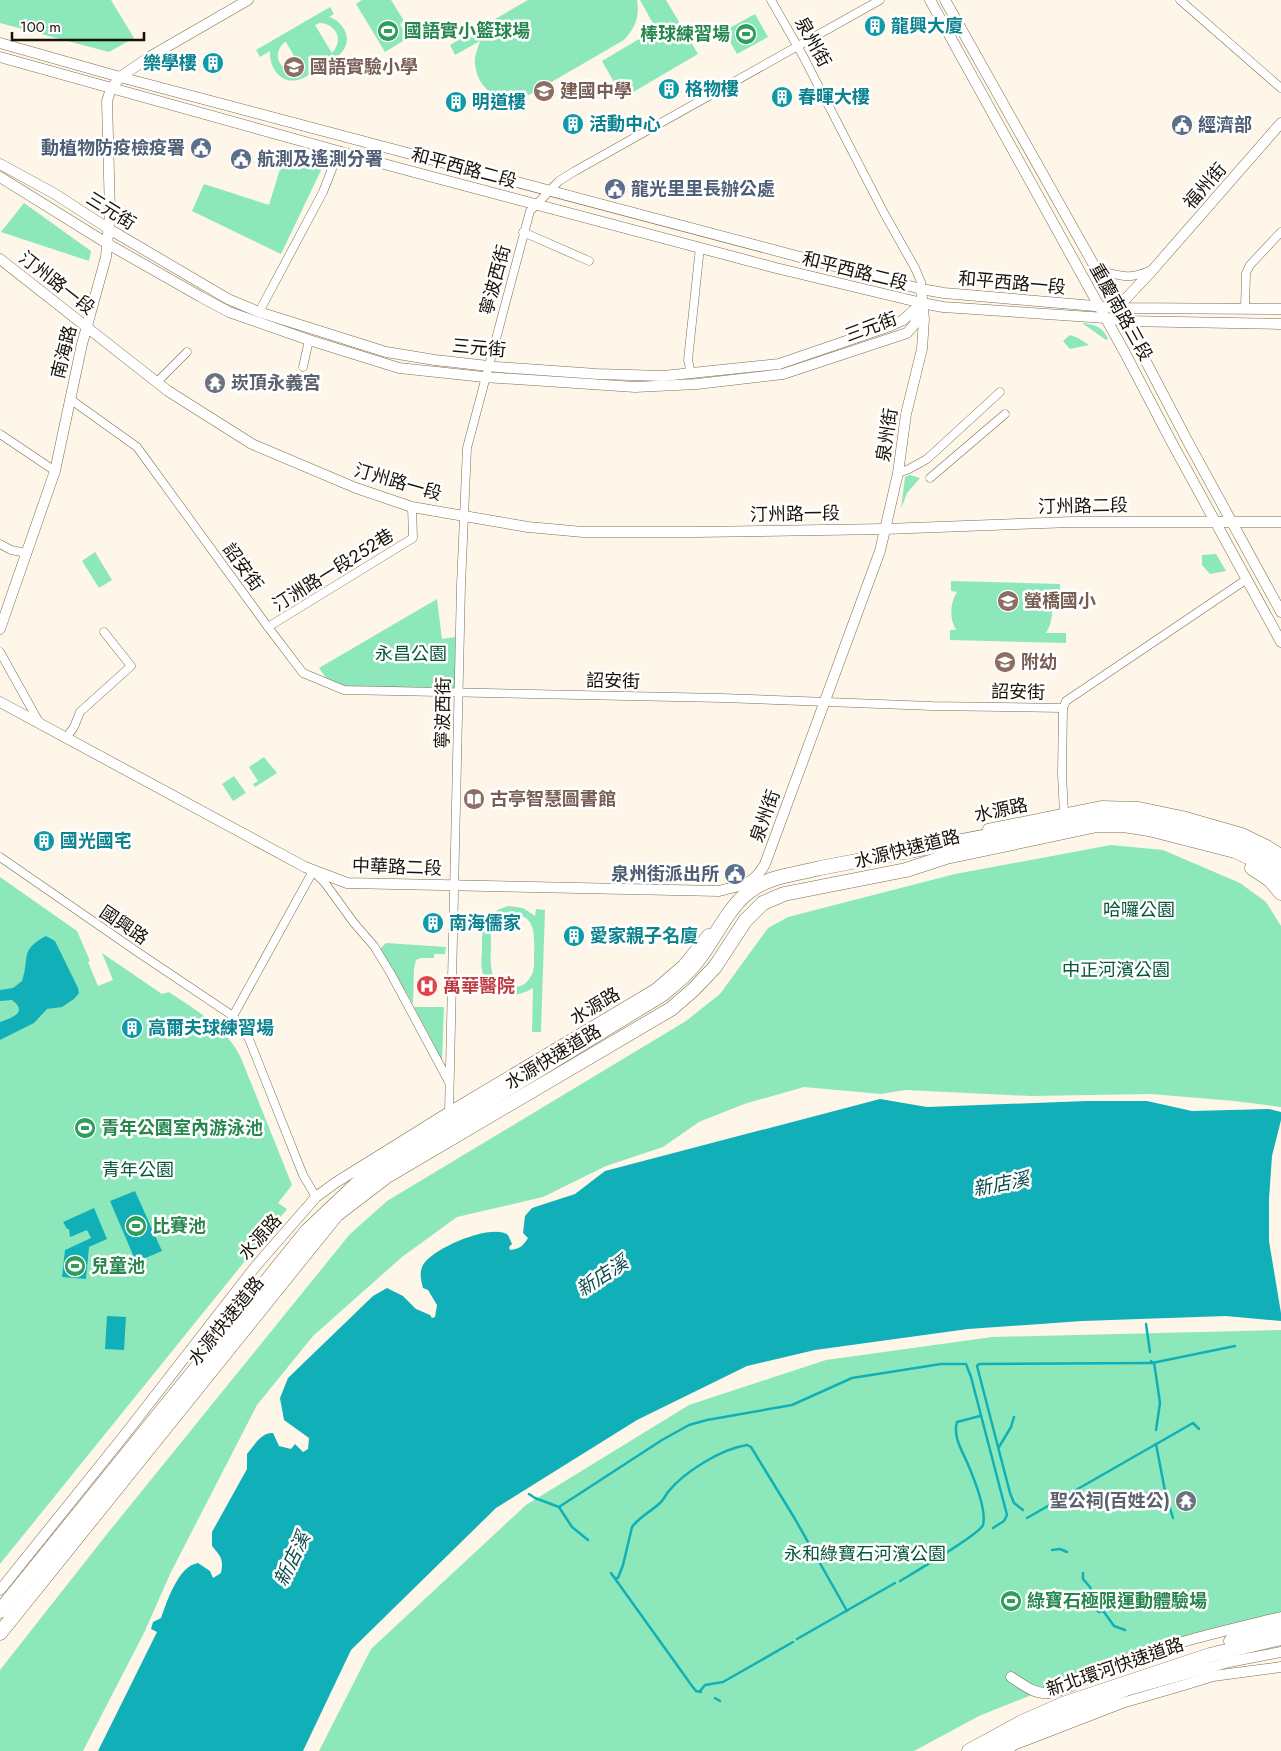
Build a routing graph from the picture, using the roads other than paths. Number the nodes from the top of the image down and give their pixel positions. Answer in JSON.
{"nodes":[{"id":1,"x":248,"y":0,"type":"edge"},
{"id":2,"x":771,"y":0,"type":"edge"},
{"id":3,"x":880,"y":0,"type":"edge"},
{"id":4,"x":930,"y":0,"type":"edge"},
{"id":5,"x":946,"y":0,"type":"edge"},
{"id":6,"x":1180,"y":0,"type":"edge"},
{"id":7,"x":0,"y":43,"type":"edge"},
{"id":8,"x":797,"y":45,"type":"junction"},
{"id":9,"x":0,"y":57,"type":"edge"},
{"id":10,"x":120,"y":78,"type":"junction"},
{"id":11,"x":1281,"y":88,"type":"edge"},
{"id":12,"x":111,"y":89,"type":"junction"},
{"id":13,"x":1281,"y":123,"type":"edge"},
{"id":14,"x":339,"y":151,"type":"junction"},
{"id":15,"x":0,"y":164,"type":"edge"},
{"id":16,"x":0,"y":177,"type":"edge"},
{"id":17,"x":549,"y":190,"type":"junction"},
{"id":18,"x":536,"y":204,"type":"junction"},
{"id":19,"x":109,"y":229,"type":"junction"},
{"id":20,"x":523,"y":232,"type":"junction"},
{"id":21,"x":1281,"y":232,"type":"edge"},
{"id":22,"x":108,"y":244,"type":"junction"},
{"id":23,"x":700,"y":248,"type":"junction"},
{"id":24,"x":0,"y":259,"type":"edge"},
{"id":25,"x":590,"y":261,"type":"dead end"},
{"id":26,"x":1153,"y":269,"type":"junction"},
{"id":27,"x":1096,"y":270,"type":"junction"},
{"id":28,"x":921,"y":289,"type":"junction"},
{"id":29,"x":922,"y":303,"type":"junction"},
{"id":30,"x":1099,"y":306,"type":"junction"},
{"id":31,"x":1118,"y":308,"type":"junction"},
{"id":32,"x":1245,"y":308,"type":"junction"},
{"id":33,"x":1281,"y":309,"type":"edge"},
{"id":34,"x":259,"y":312,"type":"junction"},
{"id":35,"x":1106,"y":318,"type":"junction"},
{"id":36,"x":1124,"y":321,"type":"junction"},
{"id":37,"x":1281,"y":324,"type":"edge"},
{"id":38,"x":87,"y":327,"type":"junction"},
{"id":39,"x":309,"y":340,"type":"junction"},
{"id":40,"x":188,"y":352,"type":"dead end"},
{"id":41,"x":488,"y":365,"type":"junction"},
{"id":42,"x":303,"y":367,"type":"dead end"},
{"id":43,"x":691,"y":374,"type":"junction"},
{"id":44,"x":484,"y":377,"type":"junction"},
{"id":45,"x":156,"y":382,"type":"junction"},
{"id":46,"x":1000,"y":392,"type":"dead end"},
{"id":47,"x":70,"y":399,"type":"junction"},
{"id":48,"x":1006,"y":414,"type":"dead end"},
{"id":49,"x":0,"y":434,"type":"edge"},
{"id":50,"x":54,"y":471,"type":"junction"},
{"id":51,"x":898,"y":473,"type":"junction"},
{"id":52,"x":930,"y":478,"type":"dead end"},
{"id":53,"x":412,"y":507,"type":"junction"},
{"id":54,"x":464,"y":515,"type":"junction"},
{"id":55,"x":1232,"y":521,"type":"junction"},
{"id":56,"x":1216,"y":522,"type":"junction"},
{"id":57,"x":1281,"y":522,"type":"edge"},
{"id":58,"x":885,"y":529,"type":"junction"},
{"id":59,"x":0,"y":544,"type":"edge"},
{"id":60,"x":27,"y":554,"type":"junction"},
{"id":61,"x":1247,"y":579,"type":"junction"},
{"id":62,"x":1281,"y":612,"type":"edge"},
{"id":63,"x":268,"y":628,"type":"junction"},
{"id":64,"x":0,"y":629,"type":"edge"},
{"id":65,"x":104,"y":632,"type":"dead end"},
{"id":66,"x":1281,"y":642,"type":"edge"},
{"id":67,"x":0,"y":652,"type":"edge"},
{"id":68,"x":459,"y":693,"type":"junction"},
{"id":69,"x":0,"y":702,"type":"edge"},
{"id":70,"x":824,"y":702,"type":"junction"},
{"id":71,"x":1063,"y":708,"type":"junction"},
{"id":72,"x":40,"y":724,"type":"junction"},
{"id":73,"x":66,"y":738,"type":"junction"},
{"id":74,"x":1064,"y":814,"type":"junction"},
{"id":75,"x":1170,"y":834,"type":"junction"},
{"id":76,"x":1281,"y":854,"type":"edge"},
{"id":77,"x":0,"y":857,"type":"edge"},
{"id":78,"x":946,"y":857,"type":"junction"},
{"id":79,"x":1281,"y":864,"type":"edge"},
{"id":80,"x":313,"y":871,"type":"junction"},
{"id":81,"x":1281,"y":876,"type":"edge"},
{"id":82,"x":779,"y":882,"type":"junction"},
{"id":83,"x":455,"y":885,"type":"junction"},
{"id":84,"x":751,"y":890,"type":"junction"},
{"id":85,"x":1281,"y":893,"type":"edge"},
{"id":86,"x":233,"y":1016,"type":"junction"},
{"id":87,"x":450,"y":1084,"type":"junction"},
{"id":88,"x":526,"y":1095,"type":"junction"},
{"id":89,"x":449,"y":1112,"type":"junction"},
{"id":90,"x":316,"y":1197,"type":"junction"},
{"id":91,"x":0,"y":1590,"type":"edge"},
{"id":92,"x":0,"y":1611,"type":"edge"},
{"id":93,"x":1281,"y":1617,"type":"edge"},
{"id":94,"x":1281,"y":1628,"type":"edge"},
{"id":95,"x":0,"y":1632,"type":"edge"},
{"id":96,"x":1281,"y":1638,"type":"edge"},
{"id":97,"x":1281,"y":1652,"type":"edge"},
{"id":98,"x":1281,"y":1667,"type":"edge"},
{"id":99,"x":1011,"y":1677,"type":"dead end"},
{"id":100,"x":1063,"y":1704,"type":"junction"},
{"id":101,"x":969,"y":1751,"type":"edge"},
{"id":102,"x":989,"y":1751,"type":"edge"},
{"id":103,"x":1004,"y":1751,"type":"edge"}],
"edges":[{"from":1,"to":10,"type":"street"},
{"from":2,"to":8,"type":"street","name":"泉州街"},
{"from":3,"to":8,"type":"street","name":"寧波西街"},
{"from":4,"to":30,"type":"street","name":"重慶南路三段"},
{"from":5,"to":27,"type":"street","name":"重慶南路三段"},
{"from":6,"to":11,"type":"street"},
{"from":7,"to":10,"type":"street","name":"和平西路二段"},
{"from":8,"to":17,"type":"street","name":"寧波西街"},
{"from":8,"to":28,"type":"street","name":"泉州街"},
{"from":9,"to":12,"type":"street","name":"和平西路二段"},
{"from":10,"to":12,"type":"street"},
{"from":10,"to":17,"type":"street","name":"和平西路二段"},
{"from":12,"to":14,"type":"street","name":"和平西路二段"},
{"from":12,"to":19,"type":"street","name":"南海路"},
{"from":13,"to":26,"type":"street","name":"福州街"},
{"from":14,"to":18,"type":"street","name":"和平西路二段"},
{"from":14,"to":34,"type":"street"},
{"from":15,"to":19,"type":"street","name":"三元街"},
{"from":16,"to":22,"type":"street","name":"三元街"},
{"from":17,"to":18,"type":"street","name":"寧波西街"},
{"from":17,"to":28,"type":"street","name":"和平西路二段"},
{"from":18,"to":20,"type":"street","name":"寧波西街"},
{"from":18,"to":23,"type":"street","name":"和平西路二段"},
{"from":19,"to":22,"type":"street","name":"南海路"},
{"from":19,"to":34,"type":"street","name":"三元街"},
{"from":20,"to":25,"type":"street"},
{"from":20,"to":41,"type":"street","name":"寧波西街"},
{"from":21,"to":32,"type":"street"},
{"from":22,"to":38,"type":"street","name":"南海路"},
{"from":22,"to":39,"type":"street","name":"三元街"},
{"from":23,"to":29,"type":"street","name":"和平西路二段"},
{"from":23,"to":43,"type":"street"},
{"from":24,"to":38,"type":"street","name":"汀州路一段"},
{"from":26,"to":27,"type":"street","name":"福州街"},
{"from":26,"to":31,"type":"street","name":"福州街"},
{"from":27,"to":31,"type":"street","name":"重慶南路三段"},
{"from":28,"to":29,"type":"street","name":"泉州街"},
{"from":28,"to":30,"type":"street","name":"和平西路一段"},
{"from":29,"to":35,"type":"street","name":"和平西路一段"},
{"from":29,"to":43,"type":"street","name":"三元街"},
{"from":29,"to":44,"type":"street","name":"三元街"},
{"from":29,"to":51,"type":"street","name":"泉州街"},
{"from":30,"to":31,"type":"street","name":"和平西路一段"},
{"from":30,"to":35,"type":"street","name":"重慶南路三段"},
{"from":31,"to":32,"type":"street","name":"和平西路一段"},
{"from":31,"to":35,"type":"street","name":"福州街"},
{"from":31,"to":36,"type":"street","name":"重慶南路三段"},
{"from":32,"to":33,"type":"street","name":"和平西路一段"},
{"from":34,"to":41,"type":"street","name":"三元街"},
{"from":35,"to":36,"type":"street","name":"和平西路一段"},
{"from":35,"to":56,"type":"street","name":"重慶南路三段"},
{"from":36,"to":37,"type":"street","name":"和平西路一段"},
{"from":36,"to":55,"type":"street","name":"重慶南路三段"},
{"from":38,"to":45,"type":"street","name":"汀州路一段"},
{"from":38,"to":47,"type":"street","name":"南海路"},
{"from":39,"to":42,"type":"street"},
{"from":39,"to":44,"type":"street","name":"三元街"},
{"from":40,"to":45,"type":"street"},
{"from":41,"to":43,"type":"street","name":"三元街"},
{"from":41,"to":44,"type":"street","name":"寧波西街"},
{"from":44,"to":54,"type":"street","name":"寧波西街"},
{"from":45,"to":53,"type":"street","name":"汀州路一段"},
{"from":46,"to":51,"type":"street"},
{"from":47,"to":50,"type":"street","name":"南海路"},
{"from":47,"to":63,"type":"street","name":"詔安街"},
{"from":48,"to":52,"type":"street"},
{"from":49,"to":50,"type":"street"},
{"from":50,"to":60,"type":"street","name":"南海路"},
{"from":51,"to":58,"type":"street","name":"泉州街"},
{"from":53,"to":54,"type":"street","name":"汀州路一段"},
{"from":53,"to":63,"type":"street","name":"汀洲路一段252巷"},
{"from":54,"to":58,"type":"street","name":"汀州路一段"},
{"from":54,"to":68,"type":"street","name":"寧波西街"},
{"from":55,"to":56,"type":"street","name":"汀州路二段"},
{"from":55,"to":57,"type":"street","name":"汀州路二段"},
{"from":55,"to":62,"type":"street","name":"重慶南路三段"},
{"from":56,"to":58,"type":"street","name":"汀州路二段"},
{"from":56,"to":61,"type":"street","name":"重慶南路三段"},
{"from":58,"to":70,"type":"street","name":"泉州街"},
{"from":59,"to":60,"type":"street"},
{"from":60,"to":64,"type":"street","name":"南海路"},
{"from":61,"to":66,"type":"street","name":"重慶南路三段"},
{"from":61,"to":71,"type":"street","name":"詔安街"},
{"from":63,"to":68,"type":"street","name":"詔安街"},
{"from":65,"to":73,"type":"street"},
{"from":67,"to":72,"type":"street"},
{"from":68,"to":70,"type":"street","name":"詔安街"},
{"from":68,"to":83,"type":"street","name":"寧波西街"},
{"from":69,"to":72,"type":"street","name":"中華路二段"},
{"from":70,"to":71,"type":"street","name":"詔安街"},
{"from":70,"to":84,"type":"street","name":"泉州街"},
{"from":71,"to":74,"type":"street"},
{"from":72,"to":73,"type":"street","name":"中華路二段"},
{"from":73,"to":80,"type":"street","name":"中華路二段"},
{"from":74,"to":76,"type":"street","name":"水源路"},
{"from":74,"to":84,"type":"street","name":"水源路"},
{"from":75,"to":78,"type":"highway","name":"水源快速道路"},
{"from":75,"to":81,"type":"highway","name":"水源快速道路"},
{"from":75,"to":85,"type":"highway"},
{"from":77,"to":86,"type":"street","name":"國興路"},
{"from":78,"to":82,"type":"highway"},
{"from":78,"to":88,"type":"highway","name":"水源快速道路"},
{"from":79,"to":82,"type":"highway","name":"水源快速道路"},
{"from":80,"to":83,"type":"street","name":"中華路二段"},
{"from":80,"to":86,"type":"street"},
{"from":80,"to":87,"type":"street"},
{"from":82,"to":84,"type":"highway","name":"水源快速道路"},
{"from":83,"to":84,"type":"street","name":"中華路二段"},
{"from":83,"to":87,"type":"street","name":"寧波西街"},
{"from":84,"to":88,"type":"highway","name":"水源快速道路"},
{"from":84,"to":89,"type":"street","name":"水源路"},
{"from":84,"to":92,"type":"highway","name":"水源快速道路"},
{"from":86,"to":90,"type":"street","name":"國興路"},
{"from":87,"to":89,"type":"street","name":"寧波西街"},
{"from":88,"to":95,"type":"highway","name":"水源快速道路"},
{"from":89,"to":90,"type":"street","name":"水源路"},
{"from":90,"to":91,"type":"street","name":"水源路"},
{"from":93,"to":99,"type":"street"},
{"from":94,"to":100,"type":"highway"},
{"from":96,"to":100,"type":"highway","name":"新北環河快速道路"},
{"from":97,"to":102,"type":"street"},
{"from":98,"to":103,"type":"street"},
{"from":100,"to":101,"type":"highway","name":"新北環河快速道路"}]}
